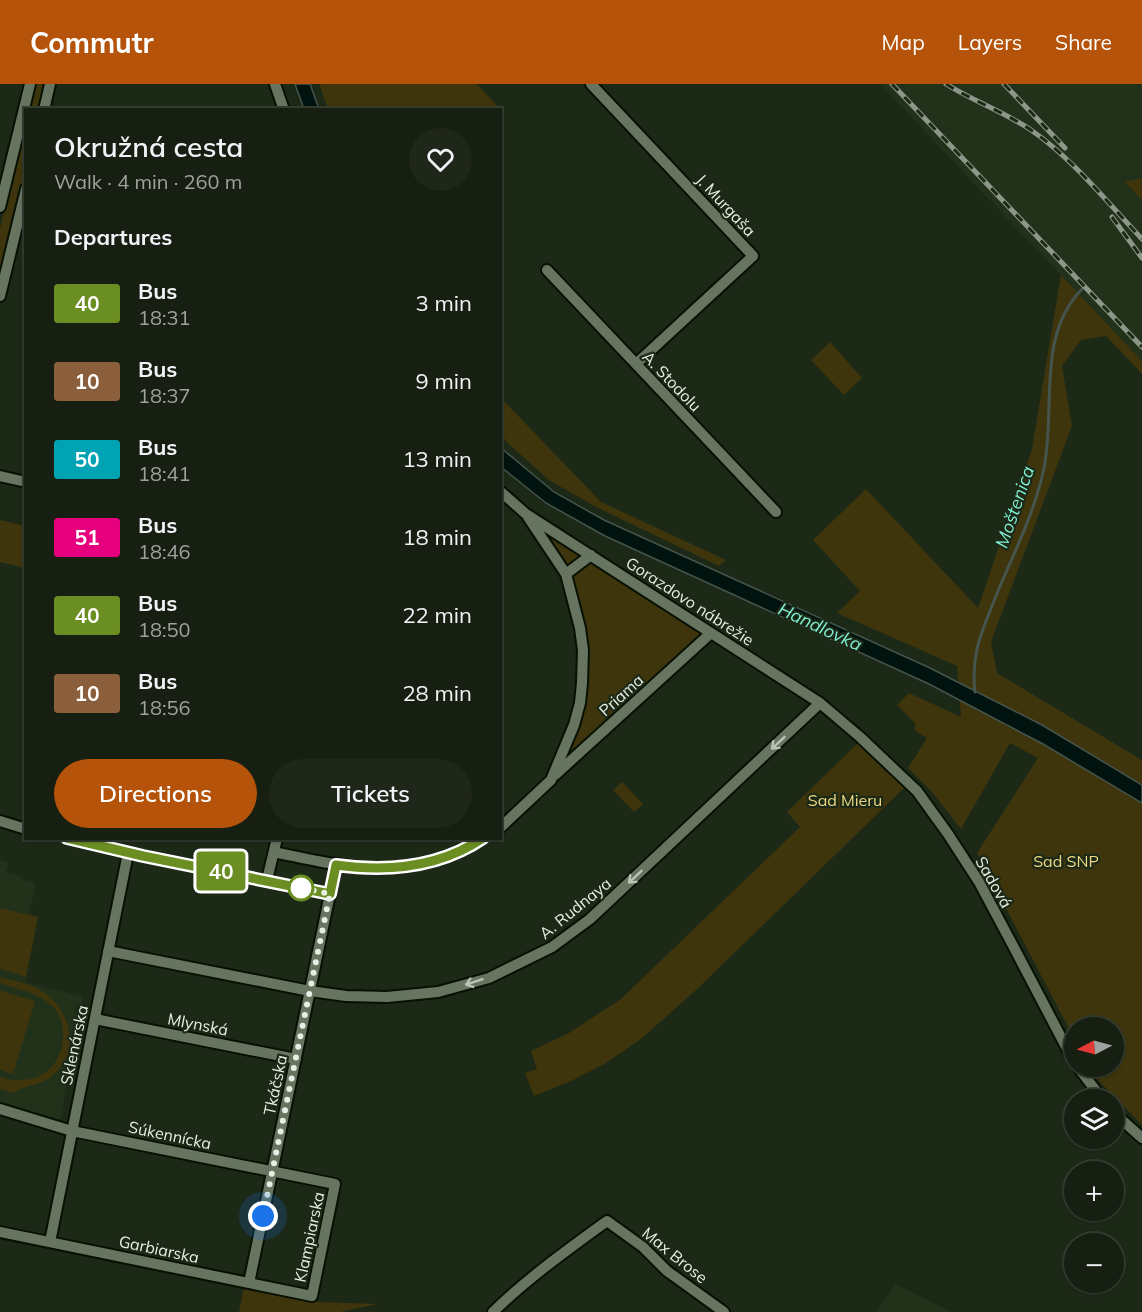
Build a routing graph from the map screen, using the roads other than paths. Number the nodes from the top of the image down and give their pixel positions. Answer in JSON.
{"nodes":[{"id":1,"x":30,"y":84,"type":"edge"},
{"id":2,"x":50,"y":84,"type":"edge"},
{"id":3,"x":275,"y":84,"type":"edge"},
{"id":4,"x":591,"y":84,"type":"edge"},
{"id":5,"x":24,"y":108,"type":"edge"},
{"id":6,"x":44,"y":108,"type":"edge"},
{"id":7,"x":283,"y":108,"type":"edge"},
{"id":8,"x":24,"y":109,"type":"edge"},
{"id":9,"x":24,"y":197,"type":"edge"},
{"id":10,"x":0,"y":207,"type":"edge"},
{"id":11,"x":547,"y":270,"type":"dead end"},
{"id":12,"x":0,"y":296,"type":"edge"},
{"id":13,"x":636,"y":364,"type":"junction"},
{"id":14,"x":0,"y":476,"type":"edge"},
{"id":15,"x":24,"y":482,"type":"edge"},
{"id":16,"x":502,"y":493,"type":"edge"},
{"id":17,"x":776,"y":512,"type":"dead end"},
{"id":18,"x":526,"y":514,"type":"junction"},
{"id":19,"x":591,"y":555,"type":"junction"},
{"id":20,"x":566,"y":574,"type":"junction"},
{"id":21,"x":711,"y":633,"type":"junction"},
{"id":22,"x":820,"y":704,"type":"junction"},
{"id":23,"x":860,"y":737,"type":"joint"},
{"id":24,"x":551,"y":780,"type":"junction"},
{"id":25,"x":0,"y":821,"type":"edge"},
{"id":26,"x":502,"y":826,"type":"edge"},
{"id":27,"x":24,"y":828,"type":"edge"},
{"id":28,"x":75,"y":840,"type":"edge"},
{"id":29,"x":277,"y":840,"type":"edge"},
{"id":30,"x":479,"y":840,"type":"edge"},
{"id":31,"x":274,"y":852,"type":"junction"},
{"id":32,"x":128,"y":853,"type":"junction"},
{"id":33,"x":336,"y":865,"type":"junction"},
{"id":34,"x":267,"y":880,"type":"junction"},
{"id":35,"x":330,"y":894,"type":"junction"},
{"id":36,"x":108,"y":951,"type":"junction"},
{"id":37,"x":310,"y":991,"type":"junction"},
{"id":38,"x":95,"y":1019,"type":"junction"},
{"id":39,"x":1064,"y":1043,"type":"edge"},
{"id":40,"x":296,"y":1059,"type":"junction"},
{"id":41,"x":1085,"y":1077,"type":"edge"},
{"id":42,"x":1095,"y":1089,"type":"edge"},
{"id":43,"x":0,"y":1109,"type":"edge"},
{"id":44,"x":1124,"y":1122,"type":"edge"},
{"id":45,"x":72,"y":1131,"type":"junction"},
{"id":46,"x":1142,"y":1138,"type":"edge"},
{"id":47,"x":272,"y":1172,"type":"junction"},
{"id":48,"x":335,"y":1184,"type":"joint"},
{"id":49,"x":0,"y":1232,"type":"edge"},
{"id":50,"x":50,"y":1242,"type":"junction"},
{"id":51,"x":249,"y":1283,"type":"junction"},
{"id":52,"x":312,"y":1296,"type":"joint"},
{"id":53,"x":493,"y":1312,"type":"edge"},
{"id":54,"x":724,"y":1312,"type":"edge"}],
"edges":[{"from":1,"to":5,"type":"street"},
{"from":2,"to":6,"type":"street"},
{"from":3,"to":7,"type":"street"},
{"from":4,"to":13,"type":"street","name":"J. Murgaša"},
{"from":8,"to":10,"type":"street"},
{"from":9,"to":12,"type":"street"},
{"from":11,"to":13,"type":"street","name":"A. Stodolu"},
{"from":13,"to":17,"type":"street","name":"A. Stodolu"},
{"from":14,"to":15,"type":"street"},
{"from":16,"to":18,"type":"street","name":"Gorazdovo nábrežie"},
{"from":18,"to":19,"type":"street","name":"Gorazdovo nábrežie"},
{"from":18,"to":20,"type":"street"},
{"from":19,"to":20,"type":"street"},
{"from":19,"to":21,"type":"street","name":"Gorazdovo nábrežie"},
{"from":20,"to":24,"type":"street"},
{"from":21,"to":22,"type":"street","name":"Gorazdovo nábrežie"},
{"from":21,"to":24,"type":"street","name":"Priama"},
{"from":22,"to":23,"type":"street","name":"Gorazdovo nábrežie"},
{"from":22,"to":37,"type":"street","name":"A. Rudnaya","one_way":true},
{"from":23,"to":39,"type":"street","name":"Sadová"},
{"from":24,"to":26,"type":"street","name":"Priama"},
{"from":25,"to":27,"type":"street"},
{"from":28,"to":32,"type":"street"},
{"from":29,"to":31,"type":"street"},
{"from":30,"to":33,"type":"street"},
{"from":31,"to":33,"type":"street"},
{"from":31,"to":34,"type":"street"},
{"from":32,"to":34,"type":"street"},
{"from":32,"to":36,"type":"street","name":"Sklenárska"},
{"from":33,"to":35,"type":"street","name":"Tkáčska"},
{"from":34,"to":35,"type":"street"},
{"from":35,"to":37,"type":"street","name":"Tkáčska"},
{"from":36,"to":37,"type":"street","name":"A. Rudnaya"},
{"from":36,"to":38,"type":"street","name":"Sklenárska"},
{"from":37,"to":40,"type":"street","name":"Tkáčska"},
{"from":38,"to":40,"type":"street","name":"Mlynská"},
{"from":38,"to":45,"type":"street","name":"Sklenárska"},
{"from":40,"to":47,"type":"street","name":"Tkáčska"},
{"from":41,"to":42,"type":"street"},
{"from":43,"to":45,"type":"street","name":"Súkennícka"},
{"from":44,"to":46,"type":"street"},
{"from":45,"to":47,"type":"street","name":"Súkennícka"},
{"from":45,"to":50,"type":"street","name":"Sklenárska"},
{"from":47,"to":48,"type":"street","name":"Súkennícka"},
{"from":47,"to":51,"type":"street","name":"Tkáčska"},
{"from":48,"to":52,"type":"street","name":"Klampiarska"},
{"from":49,"to":50,"type":"street","name":"Garbiarska"},
{"from":50,"to":51,"type":"street","name":"Garbiarska"},
{"from":51,"to":52,"type":"street","name":"Garbiarska"},
{"from":53,"to":54,"type":"street","name":"Max Brose"}]}
